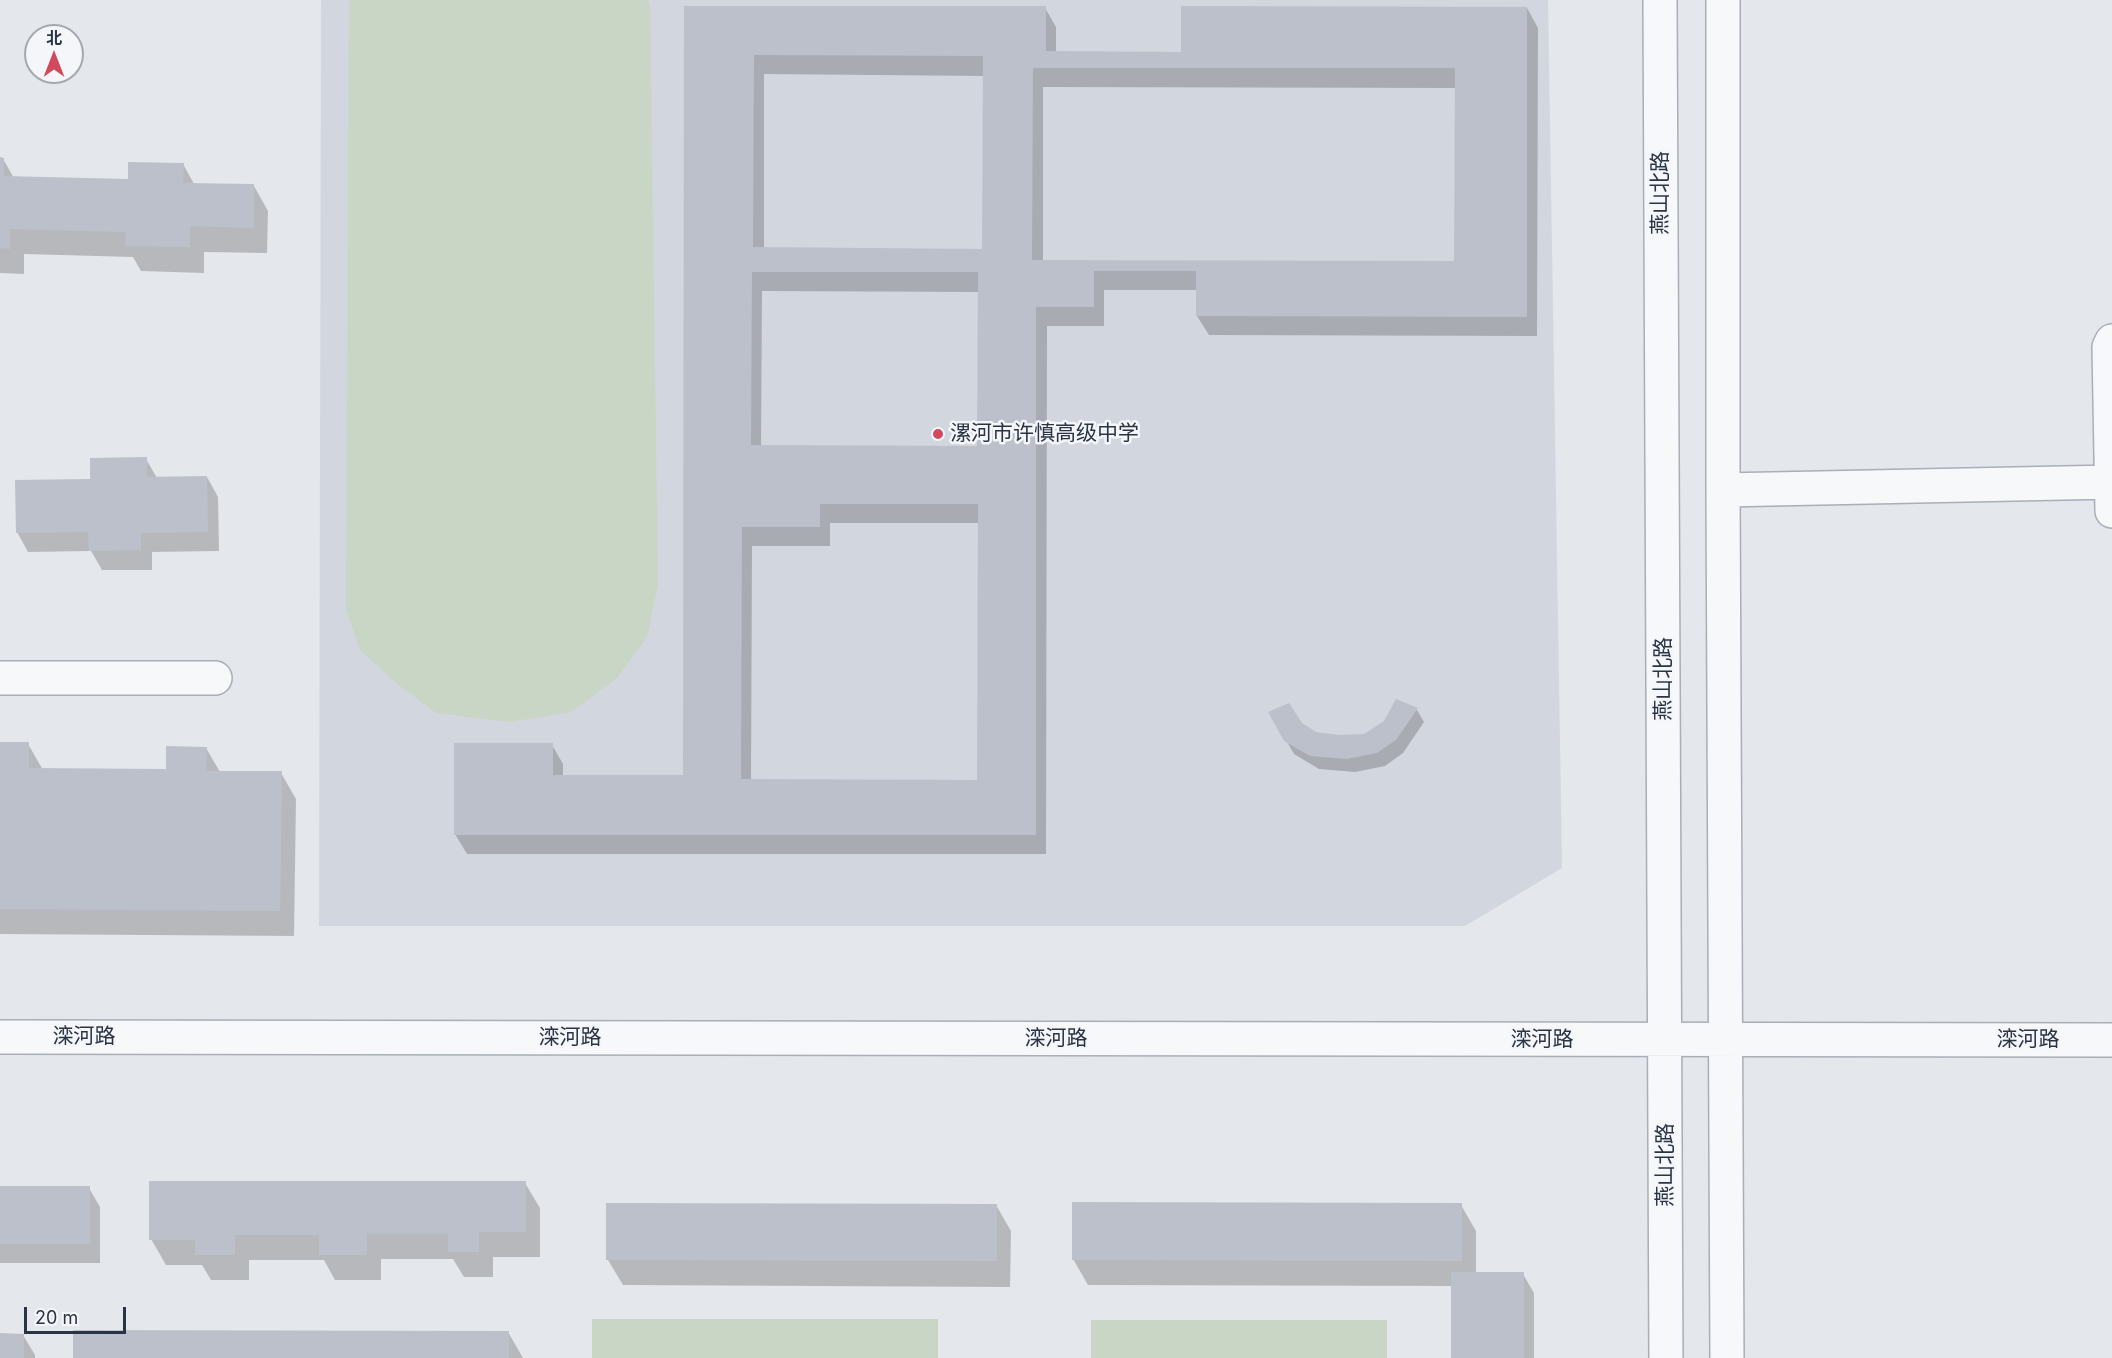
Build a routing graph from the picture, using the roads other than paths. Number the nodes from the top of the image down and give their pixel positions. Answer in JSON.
{"nodes":[{"id":1,"x":1660,"y":0,"type":"edge"},
{"id":2,"x":1723,"y":0,"type":"edge"},
{"id":3,"x":2112,"y":340,"type":"edge"},
{"id":4,"x":2112,"y":482,"type":"edge"},
{"id":5,"x":1723,"y":490,"type":"junction"},
{"id":6,"x":2112,"y":511,"type":"edge"},
{"id":7,"x":0,"y":678,"type":"edge"},
{"id":8,"x":214,"y":678,"type":"dead end"},
{"id":9,"x":0,"y":1037,"type":"edge"},
{"id":10,"x":1666,"y":1040,"type":"junction"},
{"id":11,"x":1727,"y":1040,"type":"junction"},
{"id":12,"x":2112,"y":1040,"type":"edge"},
{"id":13,"x":1666,"y":1358,"type":"edge"},
{"id":14,"x":1727,"y":1358,"type":"edge"}],
"edges":[{"from":1,"to":10,"type":"street","name":"燕山北路"},
{"from":2,"to":5,"type":"street"},
{"from":3,"to":4,"type":"street"},
{"from":4,"to":5,"type":"street"},
{"from":4,"to":6,"type":"street"},
{"from":5,"to":11,"type":"street"},
{"from":7,"to":8,"type":"street"},
{"from":9,"to":10,"type":"street","name":"滦河路"},
{"from":10,"to":11,"type":"street","name":"滦河路"},
{"from":10,"to":13,"type":"street","name":"燕山北路"},
{"from":11,"to":12,"type":"street","name":"滦河路"},
{"from":11,"to":14,"type":"street"}]}
